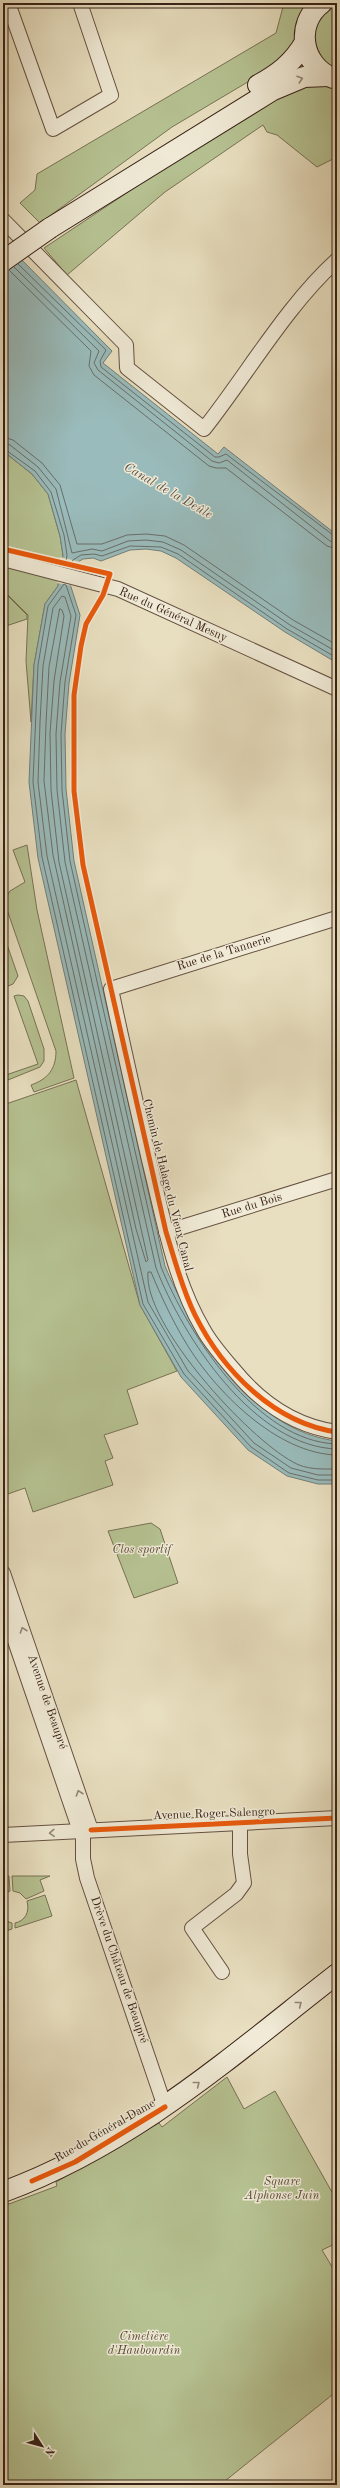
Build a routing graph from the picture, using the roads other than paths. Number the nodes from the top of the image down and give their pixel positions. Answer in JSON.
{"nodes":[{"id":1,"x":8,"y":3,"type":"edge"},
{"id":2,"x":80,"y":3,"type":"edge"},
{"id":3,"x":322,"y":3,"type":"edge"},
{"id":4,"x":309,"y":11,"type":"edge"},
{"id":5,"x":305,"y":42,"type":"junction"},
{"id":6,"x":333,"y":78,"type":"edge"},
{"id":7,"x":3,"y":220,"type":"edge"},
{"id":8,"x":50,"y":228,"type":"junction"},
{"id":9,"x":337,"y":260,"type":"edge"},
{"id":10,"x":3,"y":261,"type":"edge"},
{"id":11,"x":3,"y":560,"type":"edge"},
{"id":12,"x":337,"y":689,"type":"edge"},
{"id":13,"x":337,"y":918,"type":"edge"},
{"id":14,"x":111,"y":989,"type":"joint"},
{"id":15,"x":337,"y":1179,"type":"edge"},
{"id":16,"x":166,"y":1232,"type":"junction"},
{"id":17,"x":337,"y":1432,"type":"edge"},
{"id":18,"x":3,"y":1573,"type":"edge"},
{"id":19,"x":3,"y":1606,"type":"edge"},
{"id":20,"x":337,"y":1818,"type":"edge"},
{"id":21,"x":240,"y":1824,"type":"junction"},
{"id":22,"x":85,"y":1831,"type":"junction"},
{"id":23,"x":3,"y":1835,"type":"edge"},
{"id":24,"x":222,"y":1972,"type":"dead end"},
{"id":25,"x":337,"y":1974,"type":"edge"},
{"id":26,"x":165,"y":2107,"type":"junction"},
{"id":27,"x":3,"y":2192,"type":"edge"}],
"edges":[{"from":1,"to":2,"type":"street"},
{"from":3,"to":4,"type":"main road"},
{"from":4,"to":5,"type":"main road"},
{"from":5,"to":6,"type":"main road"},
{"from":5,"to":8,"type":"main road"},
{"from":8,"to":6,"type":"main road","one_way":true},
{"from":7,"to":9,"type":"street"},
{"from":8,"to":10,"type":"main road","bridge":true},
{"from":11,"to":12,"type":"street","name":"Rue du Général Mesny"},
{"from":13,"to":14,"type":"street","name":"Rue de la Tannerie"},
{"from":14,"to":16,"type":"street","name":"Chemin de Halage du Vieux Canal"},
{"from":15,"to":16,"type":"street","name":"Rue du Bois"},
{"from":16,"to":17,"type":"street","name":"Chemin de Halage du Vieux Canal"},
{"from":22,"to":18,"type":"street","name":"Avenue de Beaupré","one_way":true},
{"from":19,"to":22,"type":"street","name":"Avenue de Beaupré"},
{"from":20,"to":21,"type":"street","name":"Avenue Roger Salengro"},
{"from":21,"to":22,"type":"street","name":"Avenue Roger Salengro"},
{"from":21,"to":24,"type":"street"},
{"from":22,"to":23,"type":"street","name":"Avenue Roger Salengro","one_way":true},
{"from":22,"to":26,"type":"street","name":"Drève du Château de Beaupré"},
{"from":26,"to":25,"type":"main road","name":"Rue du Général Dame","one_way":true},
{"from":26,"to":27,"type":"main road","name":"Rue du Général Dame"}]}
